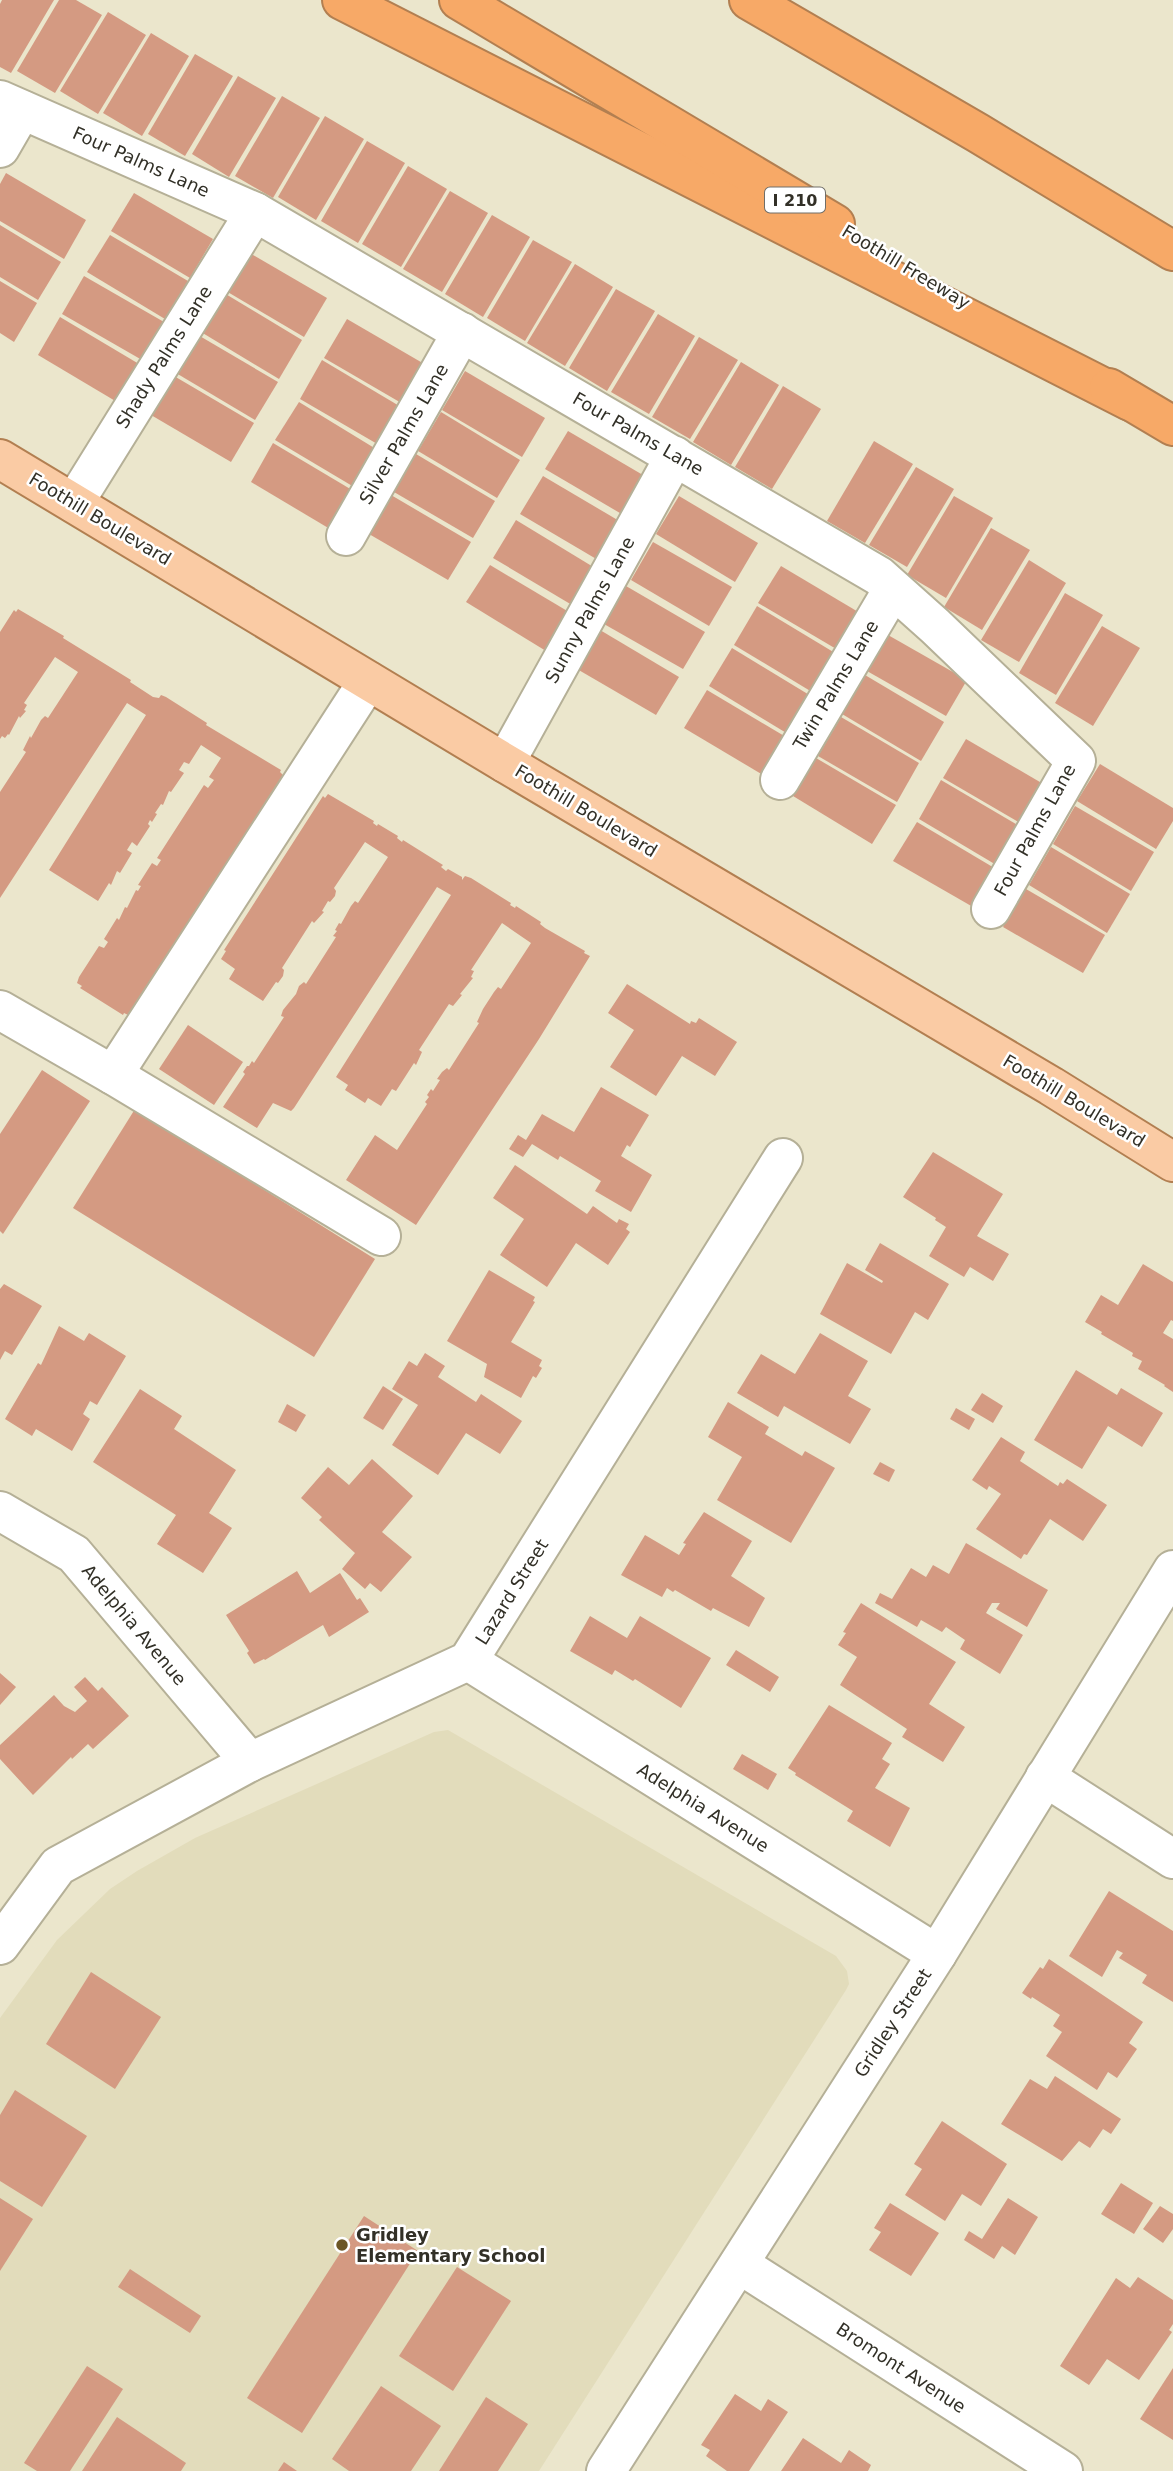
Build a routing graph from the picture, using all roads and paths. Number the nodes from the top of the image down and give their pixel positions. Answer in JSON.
{"nodes":[{"id":1,"x":342,"y":0,"type":"edge"},
{"id":2,"x":459,"y":0,"type":"edge"},
{"id":3,"x":749,"y":0,"type":"edge"},
{"id":4,"x":800,"y":0,"type":"edge"},
{"id":5,"x":11,"y":105,"type":"edge"},
{"id":6,"x":978,"y":133,"type":"junction"},
{"id":7,"x":0,"y":148,"type":"edge"},
{"id":8,"x":255,"y":212,"type":"junction"},
{"id":9,"x":1173,"y":251,"type":"edge"},
{"id":10,"x":462,"y":332,"type":"junction"},
{"id":11,"x":1130,"y":401,"type":"junction"},
{"id":12,"x":1173,"y":426,"type":"edge"},
{"id":13,"x":675,"y":456,"type":"junction"},
{"id":14,"x":0,"y":459,"type":"edge"},
{"id":15,"x":74,"y":503,"type":"junction"},
{"id":16,"x":346,"y":536,"type":"dead end"},
{"id":17,"x":893,"y":589,"type":"junction"},
{"id":18,"x":368,"y":681,"type":"junction"},
{"id":19,"x":505,"y":763,"type":"junction"},
{"id":20,"x":780,"y":780,"type":"dead end"},
{"id":21,"x":991,"y":909,"type":"dead end"},
{"id":22,"x":0,"y":1010,"type":"edge"},
{"id":23,"x":113,"y":1075,"type":"junction"},
{"id":24,"x":783,"y":1158,"type":"dead end"},
{"id":25,"x":1173,"y":1162,"type":"edge"},
{"id":26,"x":381,"y":1236,"type":"dead end"},
{"id":27,"x":0,"y":1511,"type":"edge"},
{"id":28,"x":1173,"y":1570,"type":"edge"},
{"id":29,"x":468,"y":1661,"type":"junction"},
{"id":30,"x":250,"y":1762,"type":"junction"},
{"id":31,"x":1045,"y":1777,"type":"junction"},
{"id":32,"x":1173,"y":1859,"type":"edge"},
{"id":33,"x":0,"y":1945,"type":"edge"},
{"id":34,"x":937,"y":1954,"type":"junction"},
{"id":35,"x":739,"y":2264,"type":"junction"},
{"id":36,"x":606,"y":2471,"type":"edge"},
{"id":37,"x":1063,"y":2471,"type":"edge"}],
"edges":[{"from":1,"to":11,"type":"highway"},
{"from":2,"to":11,"type":"highway","name":"Foothill Freeway","number":"I 210"},
{"from":3,"to":6,"type":"highway"},
{"from":4,"to":6,"type":"highway"},
{"from":5,"to":7,"type":"street"},
{"from":5,"to":8,"type":"street","name":"Four Palms Lane"},
{"from":6,"to":9,"type":"highway"},
{"from":8,"to":10,"type":"street","name":"Four Palms Lane"},
{"from":8,"to":15,"type":"street","name":"Shady Palms Lane"},
{"from":10,"to":13,"type":"street","name":"Four Palms Lane"},
{"from":10,"to":16,"type":"street","name":"Silver Palms Lane"},
{"from":11,"to":12,"type":"highway","name":"Foothill Freeway","number":"I 210"},
{"from":13,"to":17,"type":"street","name":"Four Palms Lane"},
{"from":13,"to":19,"type":"street","name":"Sunny Palms Lane"},
{"from":14,"to":15,"type":"main road","name":"Foothill Boulevard"},
{"from":15,"to":18,"type":"main road","name":"Foothill Boulevard"},
{"from":17,"to":20,"type":"street","name":"Twin Palms Lane"},
{"from":17,"to":21,"type":"street","name":"Four Palms Lane"},
{"from":18,"to":19,"type":"main road","name":"Foothill Boulevard"},
{"from":18,"to":23,"type":"street"},
{"from":19,"to":25,"type":"main road","name":"Foothill Boulevard"},
{"from":22,"to":23,"type":"street"},
{"from":23,"to":26,"type":"street"},
{"from":24,"to":29,"type":"street","name":"Lazard Street"},
{"from":27,"to":30,"type":"street","name":"Adelphia Avenue"},
{"from":28,"to":31,"type":"street","name":"Gridley Street"},
{"from":29,"to":30,"type":"street","name":"Lazard Street"},
{"from":29,"to":34,"type":"street","name":"Adelphia Avenue"},
{"from":30,"to":33,"type":"street","name":"Lazard Street"},
{"from":31,"to":32,"type":"street"},
{"from":31,"to":34,"type":"street","name":"Gridley Street"},
{"from":34,"to":35,"type":"street","name":"Gridley Street"},
{"from":35,"to":36,"type":"street","name":"Gridley Street"},
{"from":35,"to":37,"type":"street","name":"Bromont Avenue"}]}
